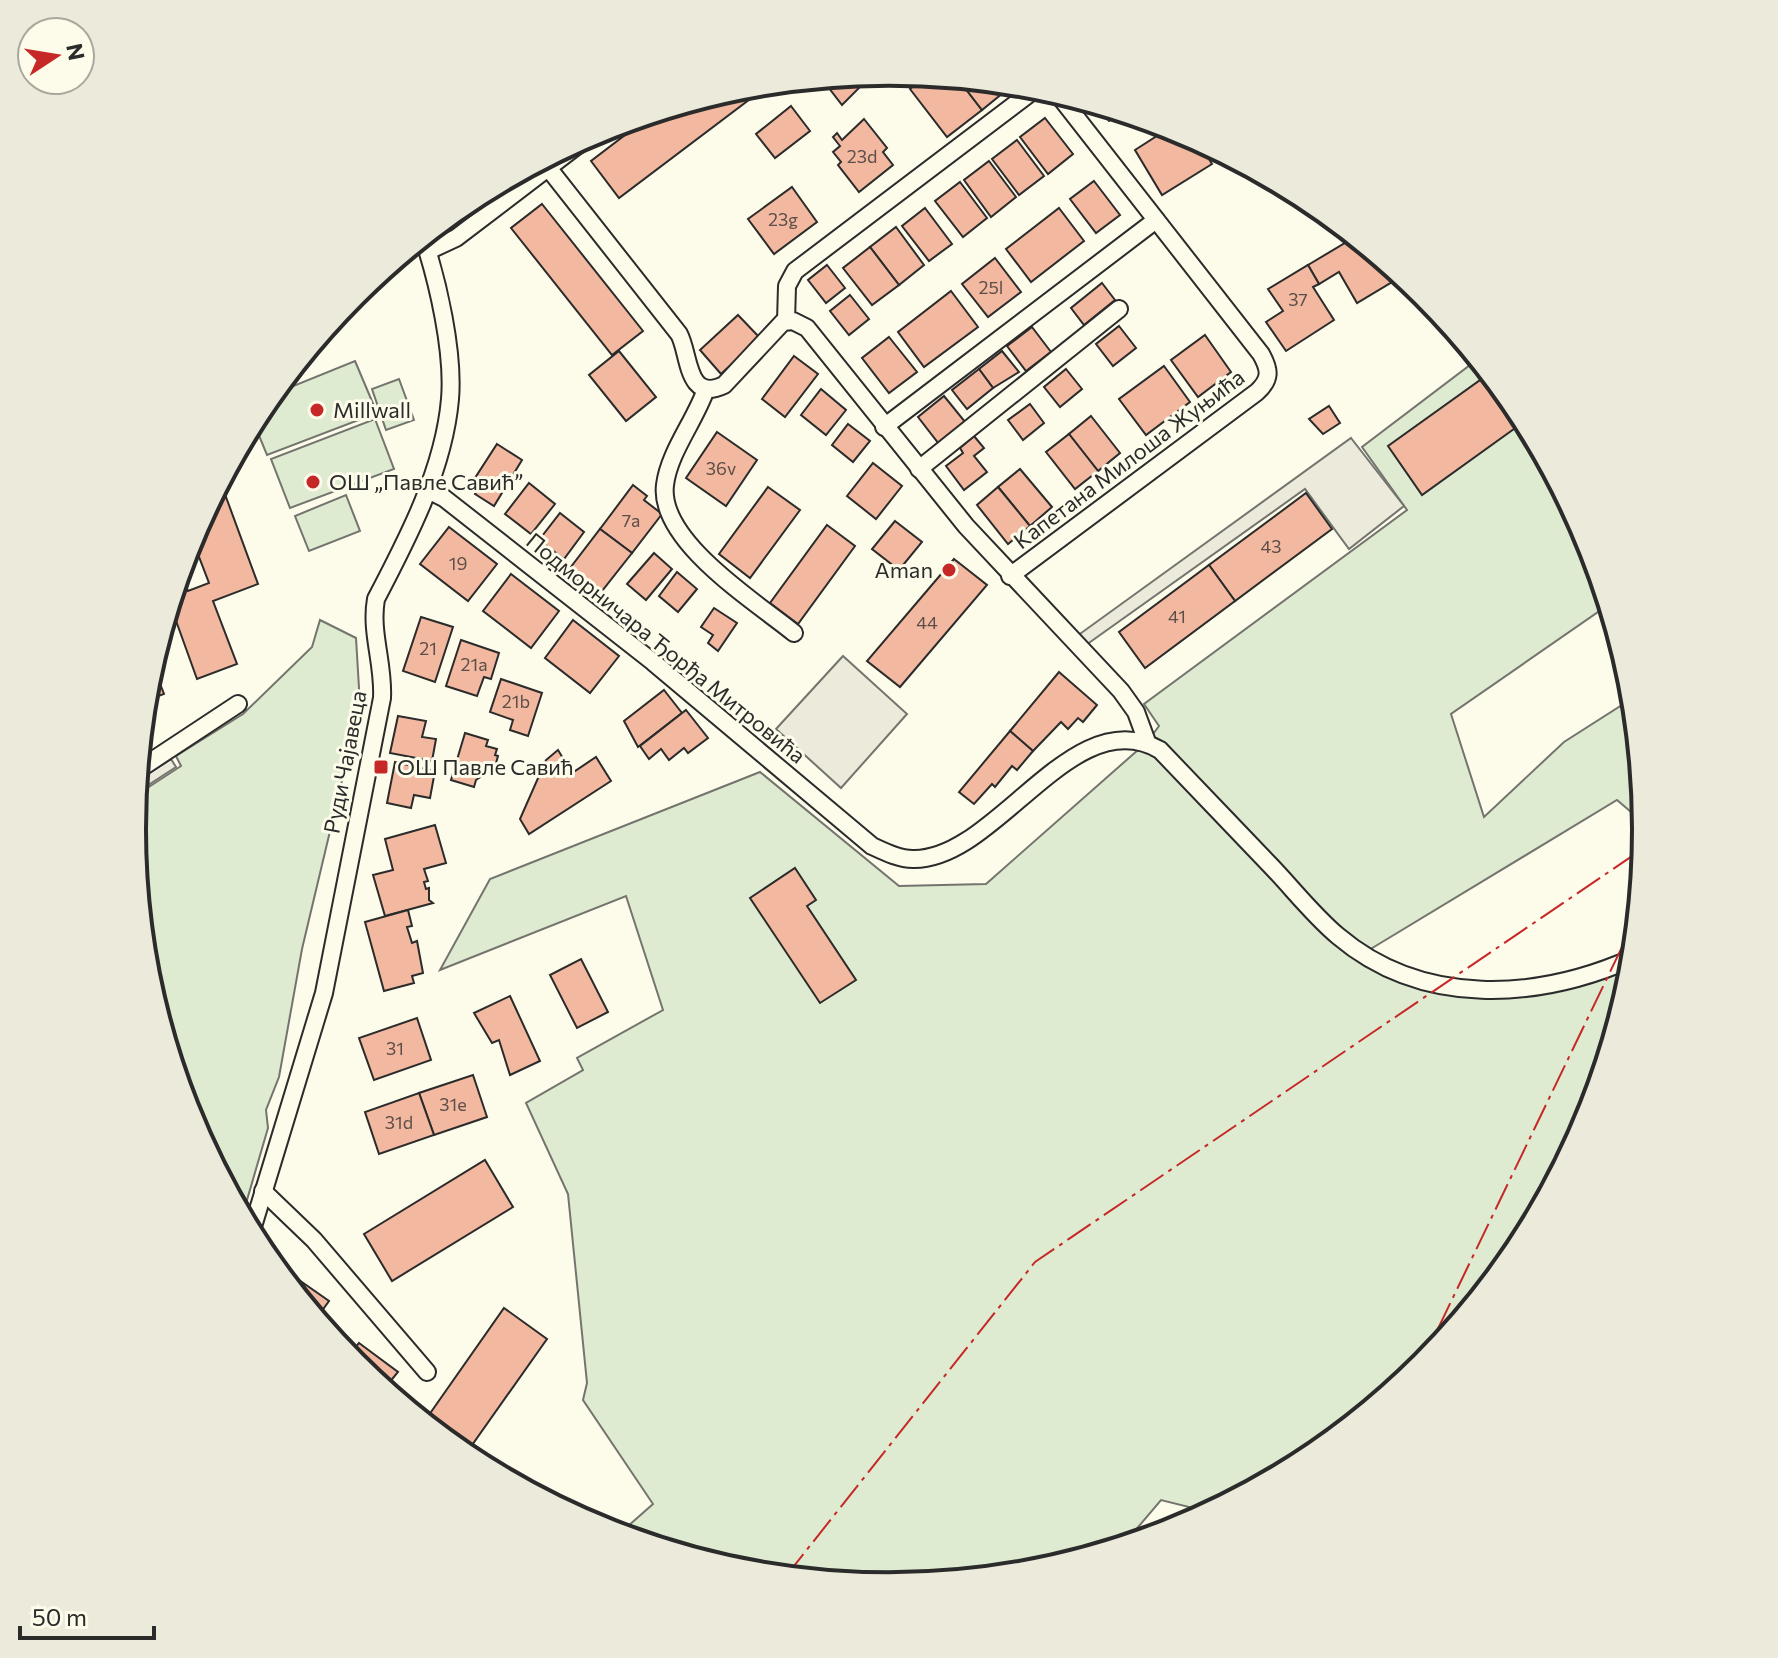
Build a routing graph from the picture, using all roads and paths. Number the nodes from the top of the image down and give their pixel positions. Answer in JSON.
{"nodes":[{"id":1,"x":1023,"y":98,"type":"edge"},
{"id":2,"x":1069,"y":108,"type":"edge"},
{"id":3,"x":550,"y":169,"type":"edge"},
{"id":4,"x":522,"y":184,"type":"edge"},
{"id":5,"x":1156,"y":220,"type":"junction"},
{"id":6,"x":434,"y":242,"type":"edge"},
{"id":7,"x":427,"y":248,"type":"edge"},
{"id":8,"x":1119,"y":309,"type":"dead end"},
{"id":9,"x":786,"y":321,"type":"junction"},
{"id":10,"x":706,"y":389,"type":"junction"},
{"id":11,"x":884,"y":427,"type":"junction"},
{"id":12,"x":919,"y":469,"type":"junction"},
{"id":13,"x":428,"y":490,"type":"junction"},
{"id":14,"x":1010,"y":576,"type":"junction"},
{"id":15,"x":794,"y":633,"type":"dead end"},
{"id":16,"x":238,"y":704,"type":"dead end"},
{"id":17,"x":1147,"y":742,"type":"junction"},
{"id":18,"x":149,"y":762,"type":"edge"},
{"id":19,"x":1620,"y":962,"type":"edge"},
{"id":20,"x":263,"y":1191,"type":"junction"},
{"id":21,"x":256,"y":1216,"type":"edge"},
{"id":22,"x":427,"y":1372,"type":"dead end"}],
"edges":[{"from":1,"to":9,"type":"street"},
{"from":2,"to":5,"type":"street","name":"Капетана Милоша Жуњића"},
{"from":3,"to":10,"type":"street"},
{"from":4,"to":6,"type":"street","name":"Руди Чајавеца"},
{"from":5,"to":11,"type":"street"},
{"from":5,"to":14,"type":"street","name":"Капетана Милоша Жуњића"},
{"from":7,"to":13,"type":"street","name":"Руди Чајавеца"},
{"from":8,"to":12,"type":"street"},
{"from":9,"to":10,"type":"street"},
{"from":9,"to":11,"type":"street","name":"Капетана Милоша Жуњића"},
{"from":10,"to":15,"type":"street"},
{"from":11,"to":12,"type":"street","name":"Капетана Милоша Жуњића"},
{"from":12,"to":14,"type":"street","name":"Капетана Милоша Жуњића"},
{"from":13,"to":17,"type":"street","name":"Подморничара Ђорђа Митровића"},
{"from":13,"to":20,"type":"street","name":"Руди Чајавеца"},
{"from":14,"to":17,"type":"street","name":"Капетана Милоша Жуњића"},
{"from":16,"to":18,"type":"street"},
{"from":17,"to":19,"type":"street"},
{"from":20,"to":21,"type":"street","name":"Руди Чајавеца"},
{"from":20,"to":22,"type":"street"}]}
